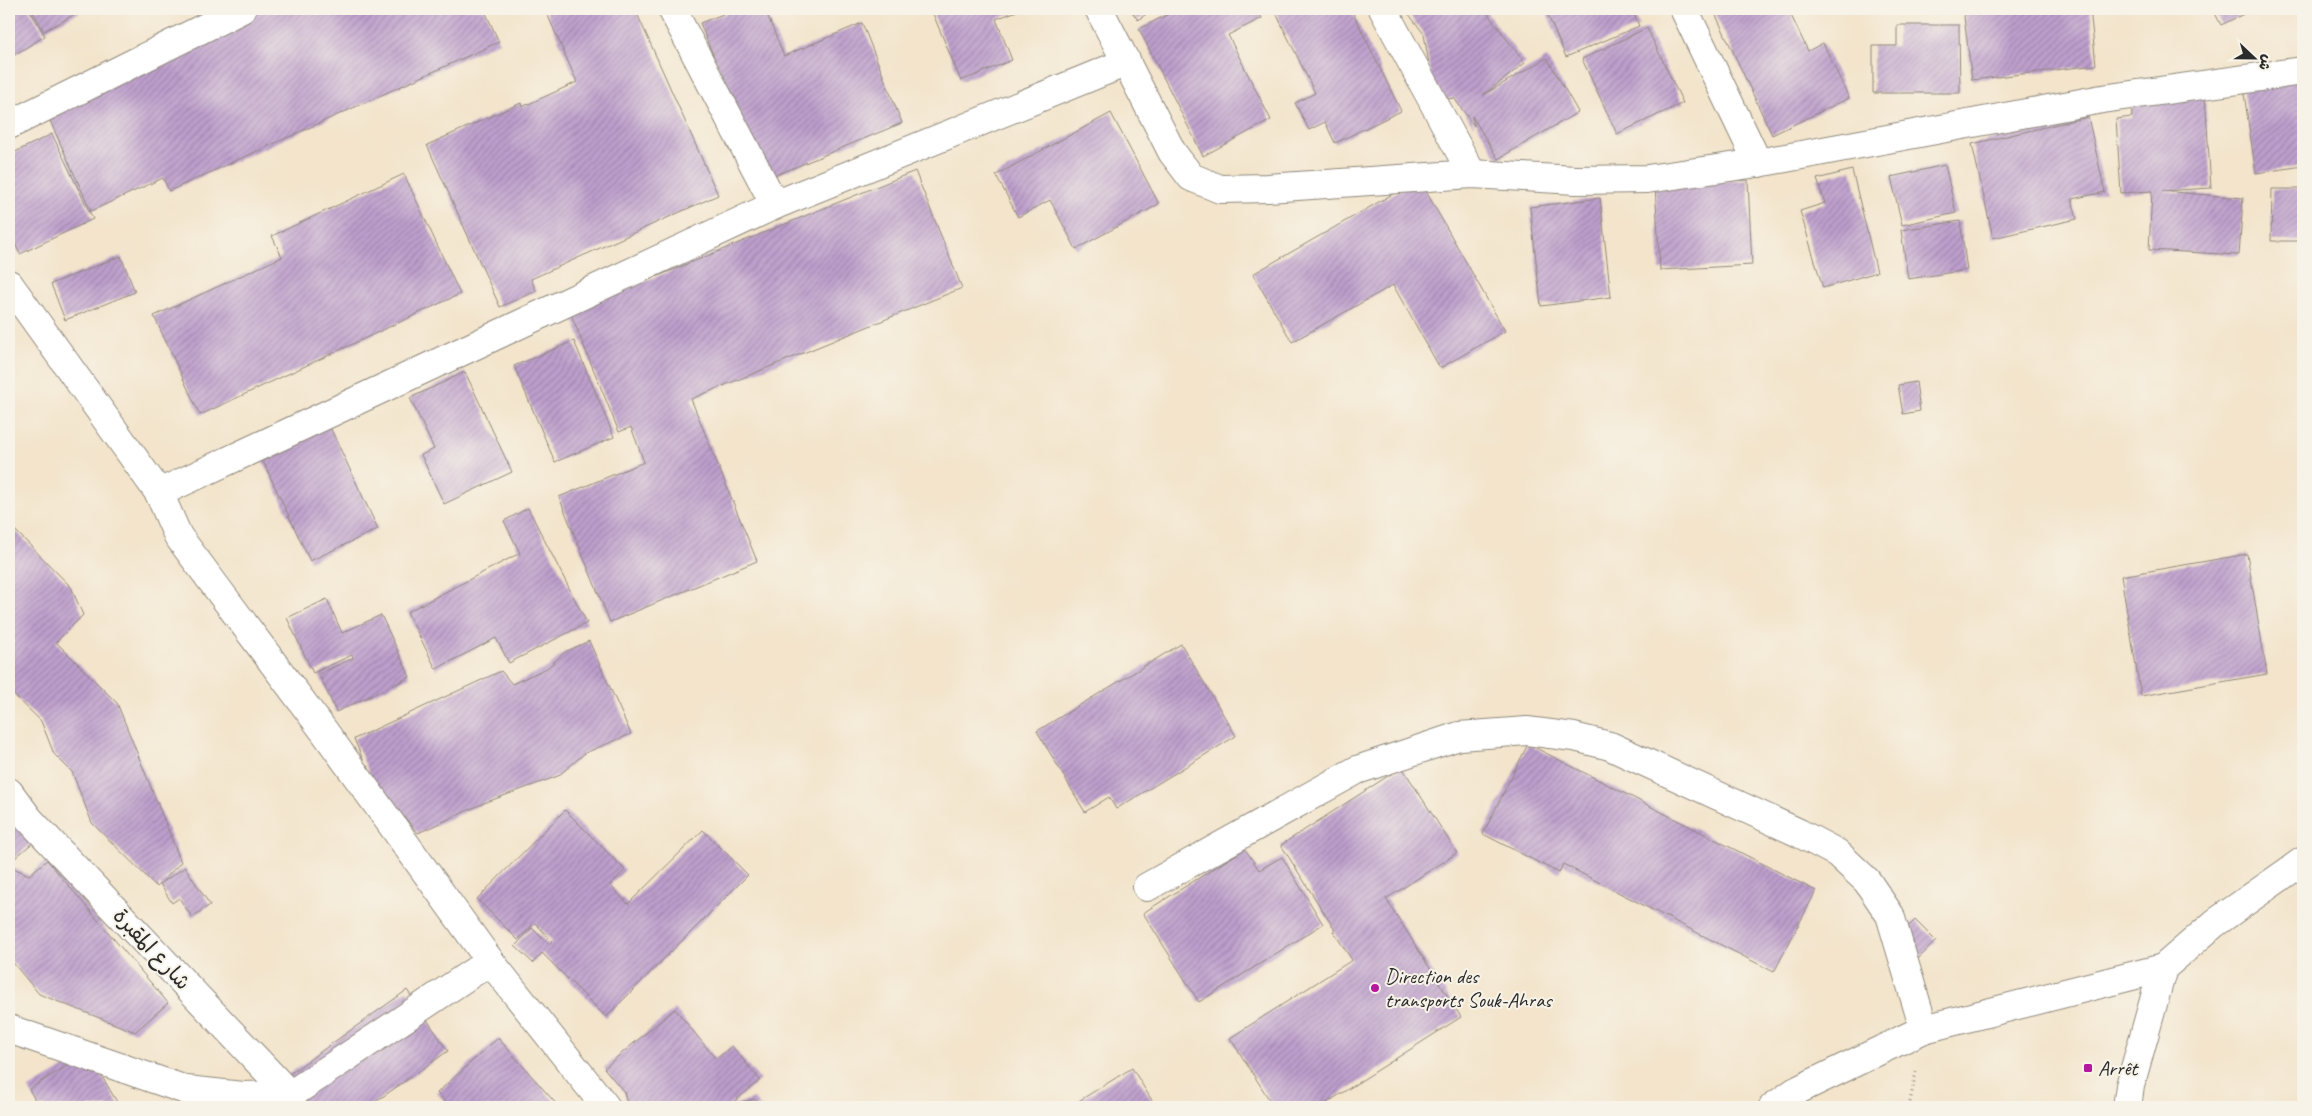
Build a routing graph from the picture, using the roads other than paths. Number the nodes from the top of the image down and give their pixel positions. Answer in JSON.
{"nodes":[{"id":1,"x":242,"y":9,"type":"edge"},
{"id":2,"x":672,"y":9,"type":"edge"},
{"id":3,"x":1099,"y":9,"type":"edge"},
{"id":4,"x":1383,"y":9,"type":"edge"},
{"id":5,"x":1684,"y":9,"type":"edge"},
{"id":6,"x":1127,"y":62,"type":"junction"},
{"id":7,"x":2303,"y":71,"type":"edge"},
{"id":8,"x":9,"y":125,"type":"edge"},
{"id":9,"x":1758,"y":162,"type":"junction"},
{"id":10,"x":1472,"y":174,"type":"junction"},
{"id":11,"x":775,"y":206,"type":"junction"},
{"id":12,"x":9,"y":284,"type":"edge"},
{"id":13,"x":159,"y":493,"type":"junction"},
{"id":14,"x":9,"y":792,"type":"edge"},
{"id":15,"x":2303,"y":861,"type":"edge"},
{"id":16,"x":1147,"y":887,"type":"dead end"},
{"id":17,"x":490,"y":961,"type":"junction"},
{"id":18,"x":2163,"y":968,"type":"junction"},
{"id":19,"x":9,"y":1029,"type":"edge"},
{"id":20,"x":1924,"y":1030,"type":"junction"},
{"id":21,"x":289,"y":1101,"type":"edge"},
{"id":22,"x":606,"y":1107,"type":"edge"},
{"id":23,"x":1773,"y":1107,"type":"edge"},
{"id":24,"x":2128,"y":1107,"type":"edge"}],
"edges":[{"from":1,"to":8,"type":"street"},
{"from":2,"to":11,"type":"street"},
{"from":3,"to":6,"type":"street"},
{"from":4,"to":10,"type":"street"},
{"from":5,"to":9,"type":"street"},
{"from":6,"to":10,"type":"street"},
{"from":6,"to":11,"type":"street"},
{"from":7,"to":9,"type":"street"},
{"from":9,"to":10,"type":"street"},
{"from":11,"to":13,"type":"street"},
{"from":12,"to":13,"type":"street"},
{"from":13,"to":17,"type":"street"},
{"from":14,"to":21,"type":"street","name":"شارع المقبرة"},
{"from":15,"to":18,"type":"street"},
{"from":16,"to":20,"type":"street"},
{"from":17,"to":21,"type":"street"},
{"from":17,"to":22,"type":"street"},
{"from":18,"to":20,"type":"street"},
{"from":18,"to":24,"type":"street"},
{"from":19,"to":21,"type":"street"},
{"from":20,"to":23,"type":"street"}]}
